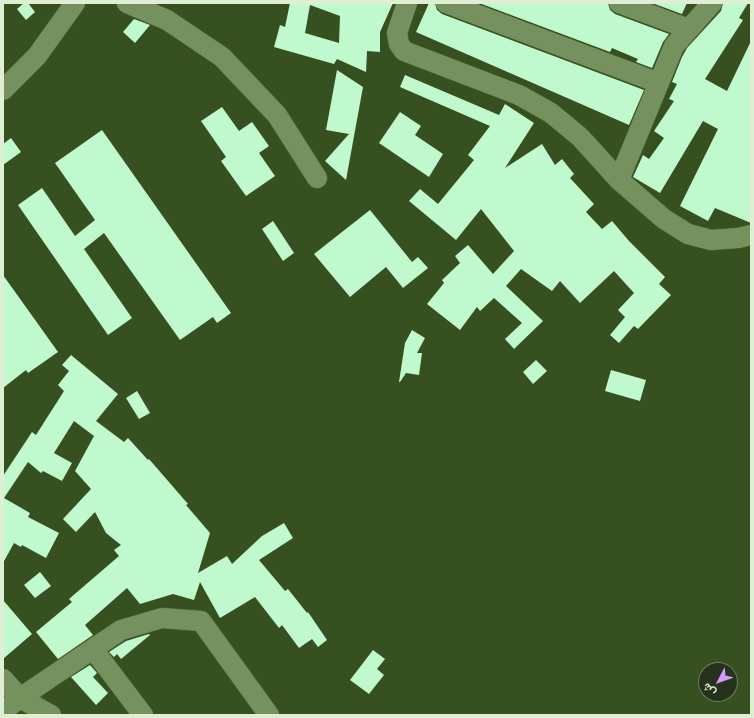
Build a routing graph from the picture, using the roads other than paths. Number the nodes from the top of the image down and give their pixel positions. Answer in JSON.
{"nodes":[{"id":1,"x":75,"y":3,"type":"edge"},
{"id":2,"x":127,"y":3,"type":"edge"},
{"id":3,"x":407,"y":3,"type":"edge"},
{"id":4,"x":446,"y":3,"type":"edge"},
{"id":5,"x":619,"y":3,"type":"edge"},
{"id":6,"x":712,"y":3,"type":"edge"},
{"id":7,"x":689,"y":30,"type":"junction"},
{"id":8,"x":659,"y":83,"type":"junction"},
{"id":9,"x":3,"y":90,"type":"edge"},
{"id":10,"x":317,"y":178,"type":"dead end"},
{"id":11,"x":619,"y":180,"type":"junction"},
{"id":12,"x":751,"y":235,"type":"edge"},
{"id":13,"x":93,"y":649,"type":"junction"},
{"id":14,"x":3,"y":679,"type":"edge"},
{"id":15,"x":20,"y":707,"type":"edge"},
{"id":16,"x":3,"y":711,"type":"edge"},
{"id":17,"x":51,"y":715,"type":"edge"},
{"id":18,"x":143,"y":715,"type":"edge"},
{"id":19,"x":269,"y":715,"type":"edge"}],
"edges":[{"from":1,"to":9,"type":"street"},
{"from":2,"to":10,"type":"street"},
{"from":3,"to":11,"type":"street"},
{"from":4,"to":8,"type":"street"},
{"from":5,"to":7,"type":"street"},
{"from":6,"to":7,"type":"street"},
{"from":7,"to":8,"type":"street"},
{"from":8,"to":11,"type":"street"},
{"from":11,"to":12,"type":"street"},
{"from":13,"to":15,"type":"street"},
{"from":13,"to":18,"type":"street"},
{"from":13,"to":19,"type":"street"},
{"from":14,"to":15,"type":"street"},
{"from":15,"to":16,"type":"street"},
{"from":15,"to":17,"type":"street"}]}
